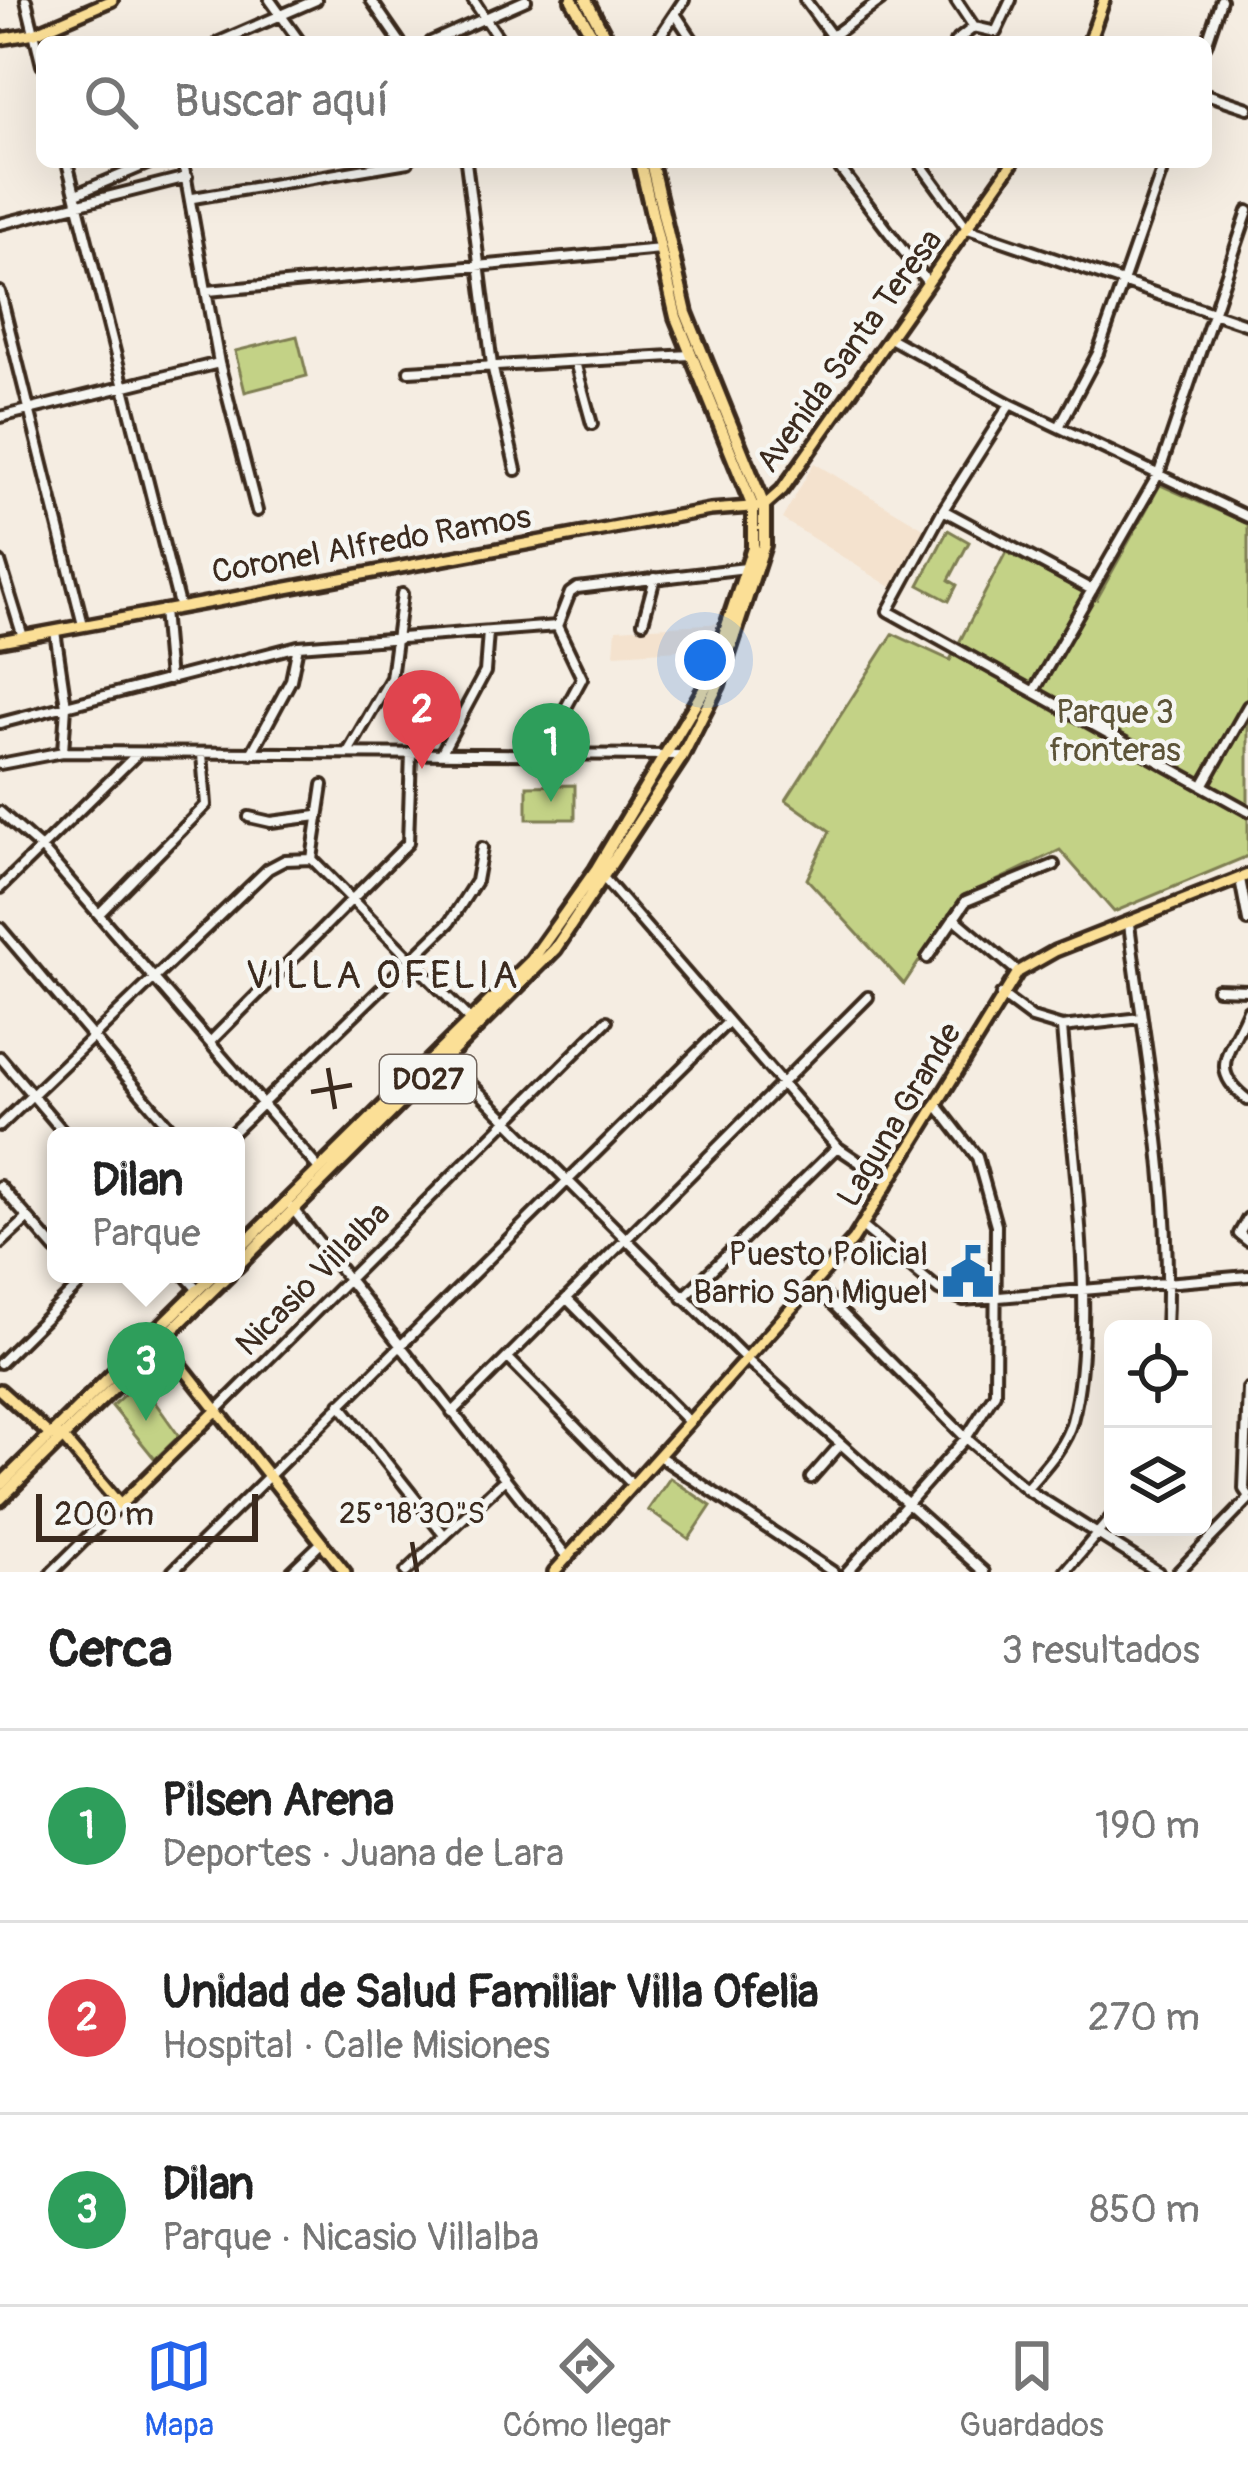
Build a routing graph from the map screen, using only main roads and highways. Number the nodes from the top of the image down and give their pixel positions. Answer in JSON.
{"nodes":[{"id":1,"x":112,"y":0,"type":"edge"},
{"id":2,"x":572,"y":0,"type":"edge"},
{"id":3,"x":586,"y":0,"type":"edge"},
{"id":4,"x":1104,"y":0,"type":"edge"},
{"id":5,"x":593,"y":36,"type":"edge"},
{"id":6,"x":605,"y":36,"type":"edge"},
{"id":7,"x":1090,"y":36,"type":"edge"},
{"id":8,"x":0,"y":39,"type":"edge"},
{"id":9,"x":642,"y":168,"type":"edge"},
{"id":10,"x":652,"y":168,"type":"edge"},
{"id":11,"x":1008,"y":168,"type":"edge"},
{"id":12,"x":665,"y":248,"type":"junction"},
{"id":13,"x":758,"y":506,"type":"junction"},
{"id":14,"x":0,"y":641,"type":"edge"},
{"id":15,"x":676,"y":755,"type":"junction"},
{"id":16,"x":1244,"y":877,"type":"edge"},
{"id":17,"x":443,"y":1057,"type":"junction"},
{"id":18,"x":290,"y":1206,"type":"junction"},
{"id":19,"x":245,"y":1244,"type":"edge"},
{"id":20,"x":245,"y":1258,"type":"edge"},
{"id":21,"x":205,"y":1283,"type":"edge"},
{"id":22,"x":219,"y":1283,"type":"edge"},
{"id":23,"x":158,"y":1336,"type":"junction"},
{"id":24,"x":0,"y":1390,"type":"edge"},
{"id":25,"x":217,"y":1410,"type":"junction"},
{"id":26,"x":55,"y":1436,"type":"junction"},
{"id":27,"x":0,"y":1485,"type":"edge"},
{"id":28,"x":0,"y":1499,"type":"edge"},
{"id":29,"x":344,"y":1572,"type":"edge"},
{"id":30,"x":554,"y":1572,"type":"edge"}],
"edges":[{"from":1,"to":8,"type":"main road"},
{"from":2,"to":5,"type":"highway"},
{"from":3,"to":6,"type":"highway"},
{"from":4,"to":7,"type":"main road"},
{"from":9,"to":12,"type":"highway","number":"D027"},
{"from":10,"to":12,"type":"highway","number":"D027"},
{"from":11,"to":13,"type":"main road","name":"Avenida Santa Teresa"},
{"from":12,"to":13,"type":"highway","number":"D027"},
{"from":12,"to":13,"type":"highway","number":"D027"},
{"from":13,"to":14,"type":"main road","name":"Coronel Alfredo Ramos"},
{"from":13,"to":15,"type":"highway","number":"D027"},
{"from":13,"to":15,"type":"highway","number":"D027"},
{"from":15,"to":17,"type":"highway","number":"D027"},
{"from":16,"to":30,"type":"main road","name":"Laguna Grande"},
{"from":17,"to":18,"type":"highway","number":"D027"},
{"from":17,"to":18,"type":"highway","number":"D027"},
{"from":18,"to":19,"type":"highway","number":"D027"},
{"from":18,"to":20,"type":"highway","number":"D027"},
{"from":21,"to":23,"type":"highway"},
{"from":22,"to":23,"type":"highway"},
{"from":23,"to":25,"type":"main road"},
{"from":23,"to":26,"type":"highway"},
{"from":24,"to":26,"type":"main road"},
{"from":25,"to":26,"type":"main road","name":"Nicasio Villalba"},
{"from":25,"to":29,"type":"main road"},
{"from":26,"to":27,"type":"highway"},
{"from":26,"to":28,"type":"highway"}]}
